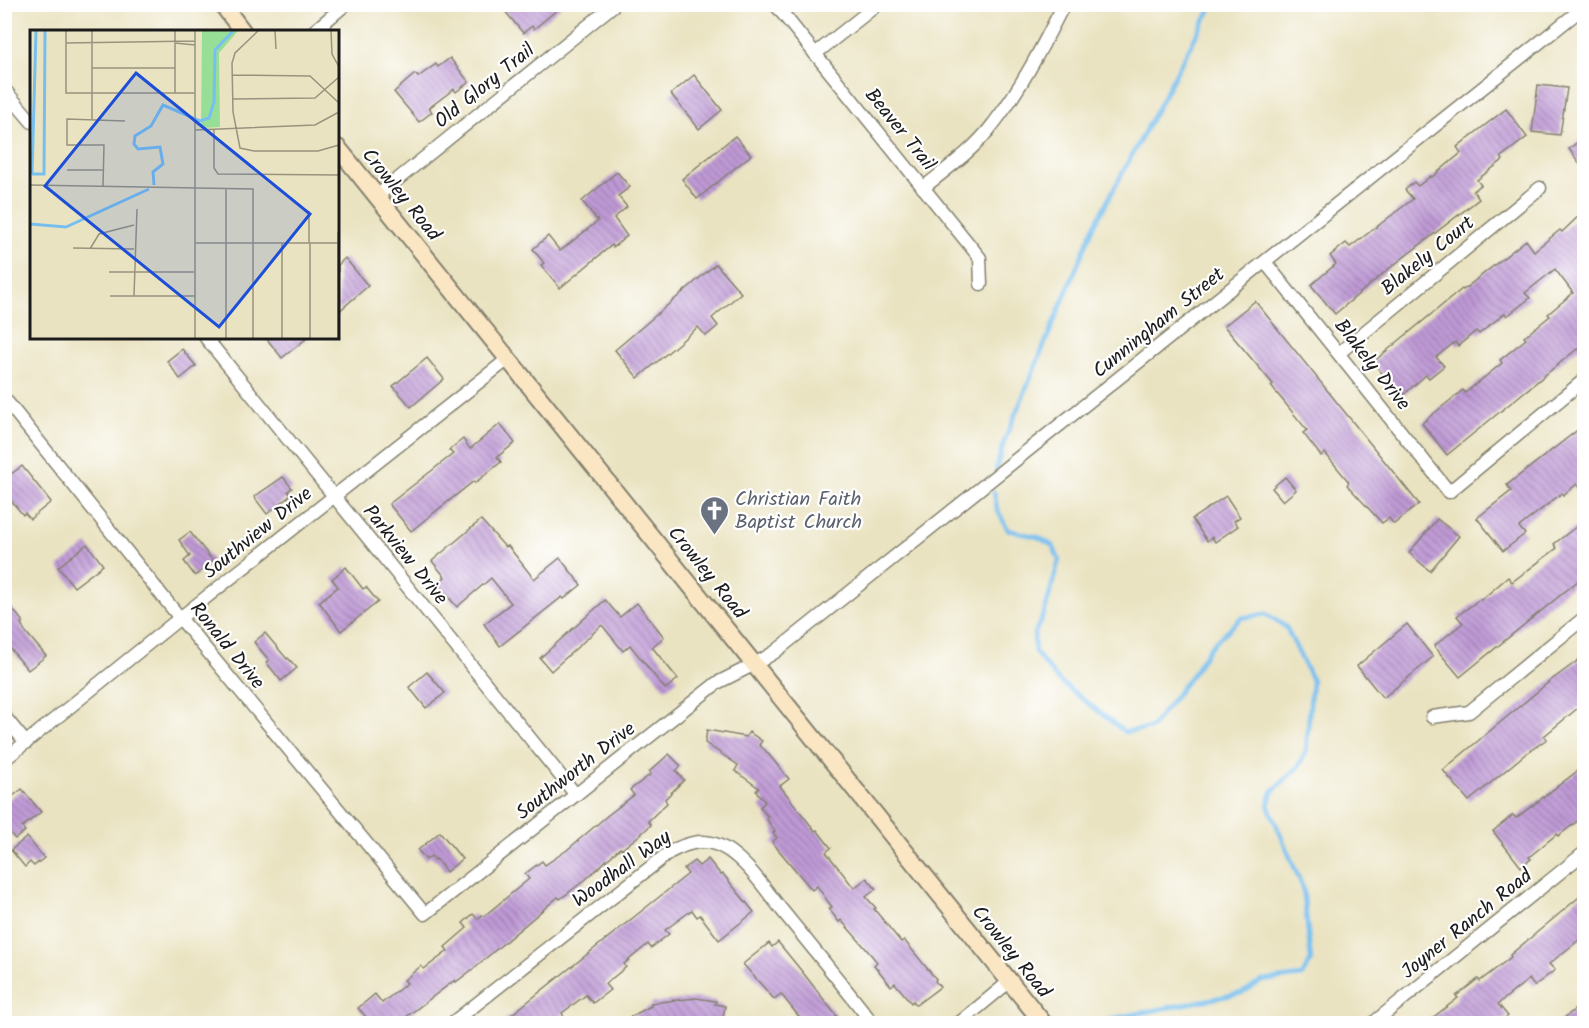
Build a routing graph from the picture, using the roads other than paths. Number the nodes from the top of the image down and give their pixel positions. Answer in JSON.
{"nodes":[{"id":1,"x":222,"y":4,"type":"edge"},
{"id":2,"x":346,"y":4,"type":"edge"},
{"id":3,"x":615,"y":4,"type":"edge"},
{"id":4,"x":775,"y":4,"type":"edge"},
{"id":5,"x":878,"y":4,"type":"edge"},
{"id":6,"x":1064,"y":4,"type":"edge"},
{"id":7,"x":1584,"y":7,"type":"edge"},
{"id":8,"x":242,"y":30,"type":"edge"},
{"id":9,"x":315,"y":30,"type":"edge"},
{"id":10,"x":816,"y":54,"type":"junction"},
{"id":11,"x":4,"y":89,"type":"edge"},
{"id":12,"x":30,"y":120,"type":"edge"},
{"id":13,"x":339,"y":149,"type":"edge"},
{"id":14,"x":923,"y":188,"type":"junction"},
{"id":15,"x":1540,"y":188,"type":"dead end"},
{"id":16,"x":377,"y":196,"type":"junction"},
{"id":17,"x":1265,"y":262,"type":"junction"},
{"id":18,"x":981,"y":284,"type":"dead end"},
{"id":19,"x":207,"y":339,"type":"edge"},
{"id":20,"x":1339,"y":353,"type":"junction"},
{"id":21,"x":508,"y":359,"type":"junction"},
{"id":22,"x":1584,"y":380,"type":"edge"},
{"id":23,"x":4,"y":398,"type":"edge"},
{"id":24,"x":334,"y":496,"type":"junction"},
{"id":25,"x":180,"y":618,"type":"junction"},
{"id":26,"x":1584,"y":618,"type":"edge"},
{"id":27,"x":755,"y":664,"type":"junction"},
{"id":28,"x":4,"y":716,"type":"edge"},
{"id":29,"x":1432,"y":717,"type":"dead end"},
{"id":30,"x":26,"y":743,"type":"junction"},
{"id":31,"x":4,"y":760,"type":"edge"},
{"id":32,"x":576,"y":795,"type":"junction"},
{"id":33,"x":1584,"y":853,"type":"edge"},
{"id":34,"x":425,"y":914,"type":"joint"},
{"id":35,"x":1010,"y":981,"type":"junction"},
{"id":36,"x":451,"y":1023,"type":"edge"},
{"id":37,"x":873,"y":1023,"type":"edge"},
{"id":38,"x":958,"y":1023,"type":"edge"},
{"id":39,"x":1043,"y":1023,"type":"edge"},
{"id":40,"x":1372,"y":1023,"type":"edge"}],
"edges":[{"from":1,"to":8,"type":"main road"},
{"from":2,"to":9,"type":"street"},
{"from":3,"to":16,"type":"street","name":"Old Glory Trail"},
{"from":4,"to":10,"type":"street","name":"Beaver Trail"},
{"from":5,"to":10,"type":"street"},
{"from":6,"to":14,"type":"street"},
{"from":7,"to":17,"type":"street","name":"Cunningham Street"},
{"from":10,"to":14,"type":"street","name":"Beaver Trail"},
{"from":11,"to":12,"type":"street"},
{"from":13,"to":16,"type":"main road","name":"Crowley Road"},
{"from":14,"to":18,"type":"street","name":"Beaver Trail"},
{"from":15,"to":20,"type":"street","name":"Blakely Court"},
{"from":16,"to":21,"type":"main road","name":"Crowley Road"},
{"from":17,"to":20,"type":"street","name":"Blakely Drive"},
{"from":17,"to":27,"type":"street","name":"Cunningham Street"},
{"from":19,"to":24,"type":"street","name":"Parkview Drive"},
{"from":20,"to":22,"type":"street","name":"Blakely Drive"},
{"from":21,"to":24,"type":"street","name":"Southview Drive"},
{"from":21,"to":27,"type":"main road","name":"Crowley Road"},
{"from":23,"to":25,"type":"street","name":"Ronald Drive"},
{"from":24,"to":25,"type":"street","name":"Southview Drive"},
{"from":24,"to":32,"type":"street","name":"Parkview Drive"},
{"from":25,"to":30,"type":"street","name":"Southview Drive"},
{"from":25,"to":34,"type":"street","name":"Ronald Drive"},
{"from":26,"to":29,"type":"street"},
{"from":27,"to":32,"type":"street","name":"Southworth Drive"},
{"from":27,"to":35,"type":"main road","name":"Crowley Road"},
{"from":28,"to":30,"type":"street"},
{"from":30,"to":31,"type":"street","name":"Southview Drive"},
{"from":32,"to":34,"type":"street","name":"Southworth Drive"},
{"from":33,"to":40,"type":"street","name":"Joyner Ranch Road"},
{"from":35,"to":38,"type":"street"},
{"from":35,"to":39,"type":"main road","name":"Crowley Road"},
{"from":36,"to":37,"type":"street","name":"Woodhall Way"}]}
